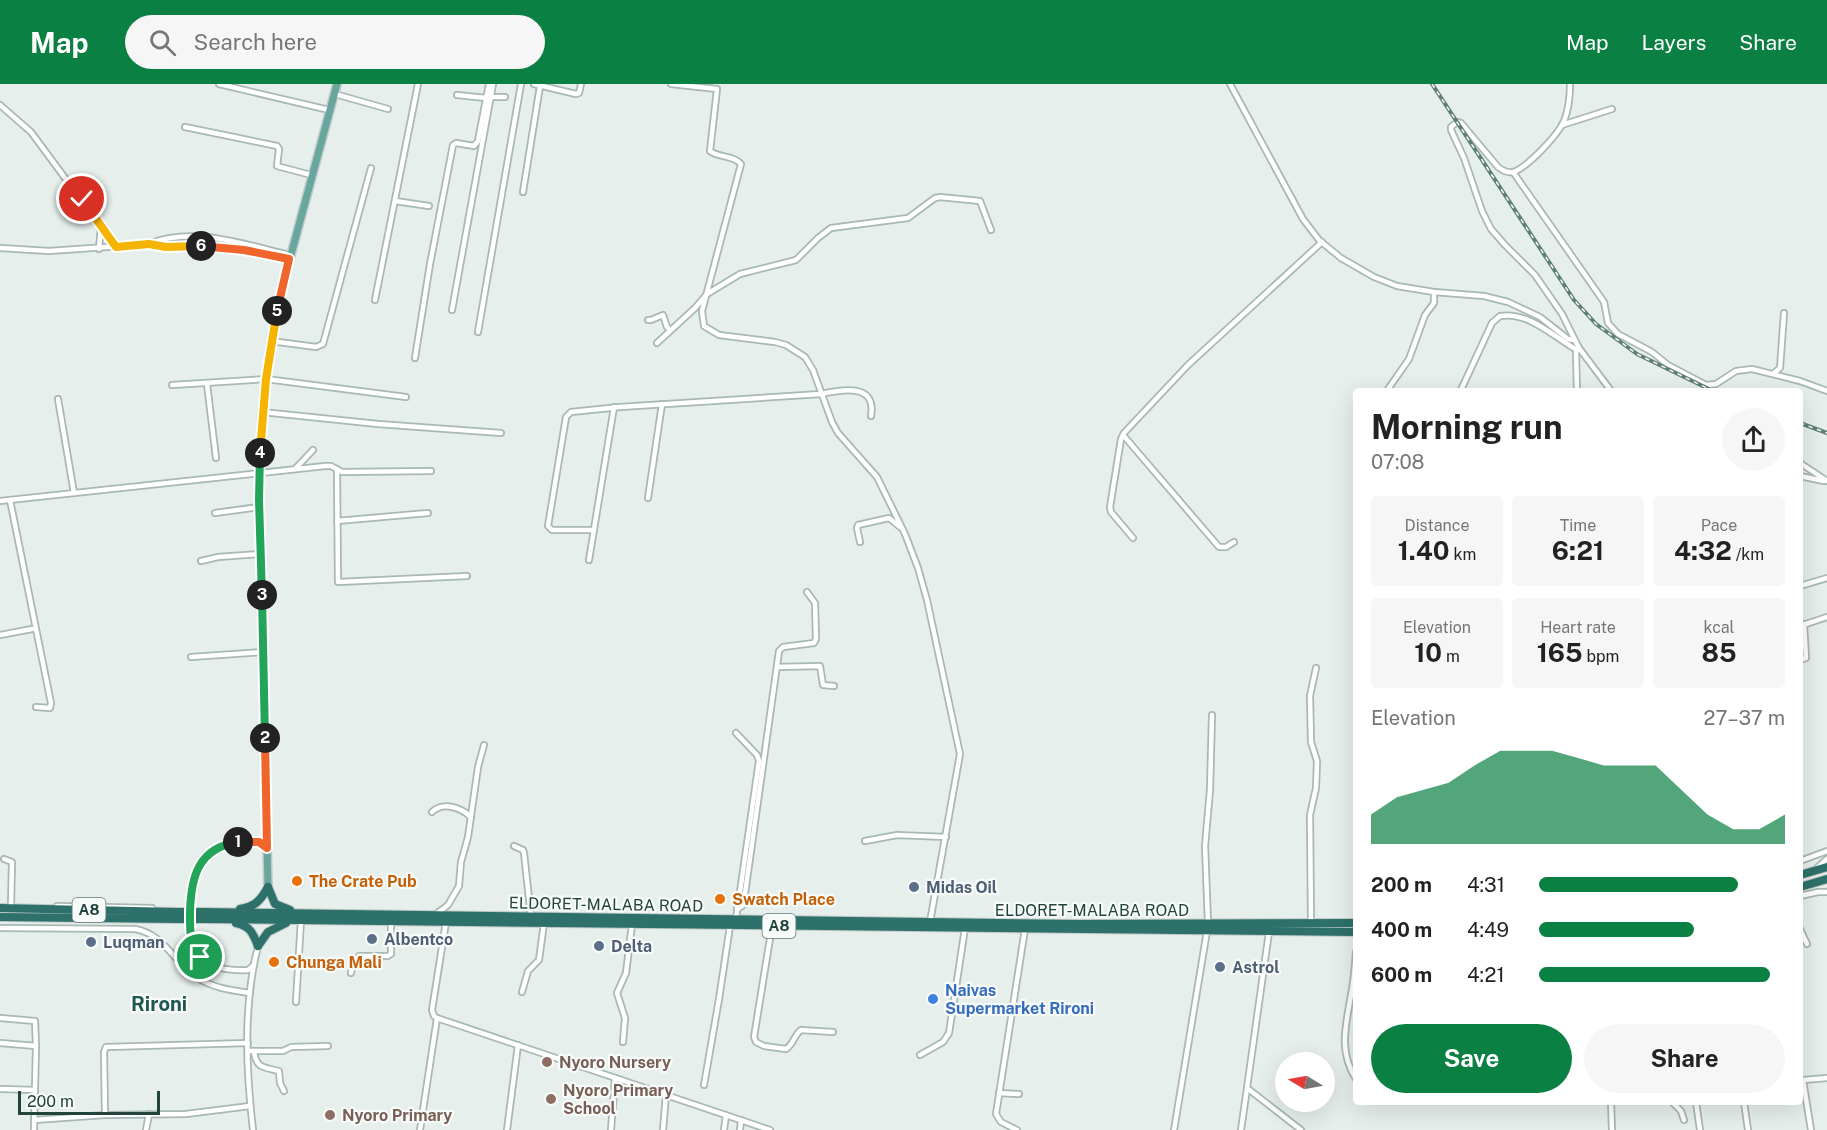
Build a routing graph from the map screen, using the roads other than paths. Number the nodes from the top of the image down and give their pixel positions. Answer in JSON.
{"nodes":[{"id":1,"x":219,"y":84,"type":"edge"},
{"id":2,"x":337,"y":84,"type":"edge"},
{"id":3,"x":418,"y":84,"type":"edge"},
{"id":4,"x":491,"y":84,"type":"edge"},
{"id":5,"x":521,"y":84,"type":"edge"},
{"id":6,"x":534,"y":84,"type":"edge"},
{"id":7,"x":581,"y":84,"type":"edge"},
{"id":8,"x":671,"y":84,"type":"edge"},
{"id":9,"x":1230,"y":84,"type":"edge"},
{"id":10,"x":1570,"y":84,"type":"edge"},
{"id":11,"x":540,"y":86,"type":"junction"},
{"id":12,"x":718,"y":87,"type":"edge"},
{"id":13,"x":335,"y":94,"type":"junction"},
{"id":14,"x":457,"y":95,"type":"dead end"},
{"id":15,"x":489,"y":97,"type":"junction"},
{"id":16,"x":504,"y":97,"type":"dead end"},
{"id":17,"x":0,"y":105,"type":"edge"},
{"id":18,"x":388,"y":109,"type":"dead end"},
{"id":19,"x":1611,"y":109,"type":"dead end"},
{"id":20,"x":329,"y":110,"type":"junction"},
{"id":21,"x":1562,"y":125,"type":"junction"},
{"id":22,"x":185,"y":127,"type":"dead end"},
{"id":23,"x":371,"y":168,"type":"dead end"},
{"id":24,"x":1513,"y":172,"type":"junction"},
{"id":25,"x":312,"y":175,"type":"junction"},
{"id":26,"x":523,"y":192,"type":"dead end"},
{"id":27,"x":395,"y":201,"type":"junction"},
{"id":28,"x":429,"y":206,"type":"dead end"},
{"id":29,"x":101,"y":226,"type":"junction"},
{"id":30,"x":991,"y":230,"type":"dead end"},
{"id":31,"x":1322,"y":242,"type":"junction"},
{"id":32,"x":149,"y":244,"type":"junction"},
{"id":33,"x":116,"y":247,"type":"junction"},
{"id":34,"x":0,"y":248,"type":"edge"},
{"id":35,"x":99,"y":249,"type":"junction"},
{"id":36,"x":290,"y":257,"type":"junction"},
{"id":37,"x":1434,"y":292,"type":"junction"},
{"id":38,"x":706,"y":294,"type":"junction"},
{"id":39,"x":375,"y":300,"type":"dead end"},
{"id":40,"x":452,"y":310,"type":"dead end"},
{"id":41,"x":1784,"y":313,"type":"dead end"},
{"id":42,"x":648,"y":320,"type":"dead end"},
{"id":43,"x":670,"y":330,"type":"junction"},
{"id":44,"x":478,"y":332,"type":"dead end"},
{"id":45,"x":1574,"y":340,"type":"junction"},
{"id":46,"x":271,"y":341,"type":"junction"},
{"id":47,"x":657,"y":342,"type":"dead end"},
{"id":48,"x":1578,"y":349,"type":"junction"},
{"id":49,"x":415,"y":358,"type":"dead end"},
{"id":50,"x":1772,"y":374,"type":"junction"},
{"id":51,"x":266,"y":379,"type":"junction"},
{"id":52,"x":207,"y":384,"type":"junction"},
{"id":53,"x":172,"y":385,"type":"dead end"},
{"id":54,"x":1710,"y":386,"type":"junction"},
{"id":55,"x":1389,"y":388,"type":"edge"},
{"id":56,"x":1462,"y":388,"type":"edge"},
{"id":57,"x":1577,"y":388,"type":"edge"},
{"id":58,"x":1609,"y":388,"type":"edge"},
{"id":59,"x":1712,"y":388,"type":"edge"},
{"id":60,"x":1827,"y":391,"type":"edge"},
{"id":61,"x":822,"y":394,"type":"junction"},
{"id":62,"x":406,"y":397,"type":"dead end"},
{"id":63,"x":58,"y":399,"type":"dead end"},
{"id":64,"x":663,"y":405,"type":"junction"},
{"id":65,"x":614,"y":407,"type":"junction"},
{"id":66,"x":262,"y":412,"type":"junction"},
{"id":67,"x":871,"y":416,"type":"dead end"},
{"id":68,"x":501,"y":433,"type":"dead end"},
{"id":69,"x":1123,"y":435,"type":"junction"},
{"id":70,"x":313,"y":450,"type":"dead end"},
{"id":71,"x":216,"y":458,"type":"dead end"},
{"id":72,"x":1803,"y":466,"type":"edge"},
{"id":73,"x":295,"y":469,"type":"junction"},
{"id":74,"x":337,"y":469,"type":"junction"},
{"id":75,"x":431,"y":471,"type":"dead end"},
{"id":76,"x":259,"y":473,"type":"junction"},
{"id":77,"x":1803,"y":477,"type":"edge"},
{"id":78,"x":1827,"y":481,"type":"edge"},
{"id":79,"x":74,"y":493,"type":"junction"},
{"id":80,"x":648,"y":498,"type":"dead end"},
{"id":81,"x":10,"y":500,"type":"junction"},
{"id":82,"x":0,"y":501,"type":"edge"},
{"id":83,"x":259,"y":507,"type":"junction"},
{"id":84,"x":215,"y":513,"type":"dead end"},
{"id":85,"x":428,"y":513,"type":"dead end"},
{"id":86,"x":337,"y":521,"type":"junction"},
{"id":87,"x":594,"y":530,"type":"junction"},
{"id":88,"x":903,"y":530,"type":"junction"},
{"id":89,"x":1133,"y":538,"type":"dead end"},
{"id":90,"x":860,"y":542,"type":"dead end"},
{"id":91,"x":1234,"y":542,"type":"dead end"},
{"id":92,"x":261,"y":555,"type":"junction"},
{"id":93,"x":589,"y":560,"type":"dead end"},
{"id":94,"x":201,"y":561,"type":"dead end"},
{"id":95,"x":467,"y":576,"type":"dead end"},
{"id":96,"x":1827,"y":578,"type":"edge"},
{"id":97,"x":1803,"y":585,"type":"edge"},
{"id":98,"x":807,"y":592,"type":"dead end"},
{"id":99,"x":1827,"y":617,"type":"edge"},
{"id":100,"x":1803,"y":625,"type":"edge"},
{"id":101,"x":32,"y":629,"type":"dead end"},
{"id":102,"x":1803,"y":633,"type":"edge"},
{"id":103,"x":0,"y":635,"type":"edge"},
{"id":104,"x":263,"y":651,"type":"junction"},
{"id":105,"x":191,"y":657,"type":"dead end"},
{"id":106,"x":1803,"y":659,"type":"edge"},
{"id":107,"x":777,"y":666,"type":"junction"},
{"id":108,"x":1316,"y":668,"type":"dead end"},
{"id":109,"x":834,"y":686,"type":"dead end"},
{"id":110,"x":36,"y":707,"type":"dead end"},
{"id":111,"x":1212,"y":715,"type":"dead end"},
{"id":112,"x":736,"y":733,"type":"dead end"},
{"id":113,"x":484,"y":745,"type":"dead end"},
{"id":114,"x":432,"y":812,"type":"dead end"},
{"id":115,"x":471,"y":817,"type":"junction"},
{"id":116,"x":946,"y":837,"type":"junction"},
{"id":117,"x":865,"y":841,"type":"dead end"},
{"id":118,"x":514,"y":846,"type":"dead end"},
{"id":119,"x":267,"y":848,"type":"junction"},
{"id":120,"x":1827,"y":851,"type":"edge"},
{"id":121,"x":4,"y":859,"type":"dead end"},
{"id":122,"x":1827,"y":859,"type":"edge"},
{"id":123,"x":1803,"y":860,"type":"edge"},
{"id":124,"x":1827,"y":867,"type":"edge"},
{"id":125,"x":1812,"y":872,"type":"junction"},
{"id":126,"x":1803,"y":874,"type":"edge"},
{"id":127,"x":1827,"y":879,"type":"edge"},
{"id":128,"x":1803,"y":886,"type":"edge"},
{"id":129,"x":268,"y":887,"type":"junction"},
{"id":130,"x":1827,"y":892,"type":"edge"},
{"id":131,"x":1803,"y":895,"type":"edge"},
{"id":132,"x":11,"y":905,"type":"junction"},
{"id":133,"x":0,"y":906,"type":"edge"},
{"id":134,"x":152,"y":908,"type":"dead end"},
{"id":135,"x":737,"y":909,"type":"junction"},
{"id":136,"x":311,"y":914,"type":"junction"},
{"id":137,"x":178,"y":915,"type":"junction"},
{"id":138,"x":434,"y":915,"type":"junction"},
{"id":139,"x":220,"y":916,"type":"junction"},
{"id":140,"x":0,"y":917,"type":"edge"},
{"id":141,"x":531,"y":917,"type":"junction"},
{"id":142,"x":299,"y":920,"type":"junction"},
{"id":143,"x":391,"y":921,"type":"junction"},
{"id":144,"x":446,"y":922,"type":"junction"},
{"id":145,"x":733,"y":922,"type":"junction"},
{"id":146,"x":930,"y":922,"type":"junction"},
{"id":147,"x":544,"y":923,"type":"junction"},
{"id":148,"x":1311,"y":923,"type":"junction"},
{"id":149,"x":632,"y":924,"type":"junction"},
{"id":150,"x":1353,"y":924,"type":"edge"},
{"id":151,"x":772,"y":926,"type":"junction"},
{"id":152,"x":0,"y":927,"type":"edge"},
{"id":153,"x":1208,"y":927,"type":"junction"},
{"id":154,"x":965,"y":928,"type":"junction"},
{"id":155,"x":1025,"y":929,"type":"junction"},
{"id":156,"x":1269,"y":932,"type":"junction"},
{"id":157,"x":1353,"y":932,"type":"edge"},
{"id":158,"x":1803,"y":936,"type":"edge"},
{"id":159,"x":1807,"y":945,"type":"dead end"},
{"id":160,"x":258,"y":946,"type":"junction"},
{"id":161,"x":254,"y":965,"type":"junction"},
{"id":162,"x":351,"y":973,"type":"dead end"},
{"id":163,"x":1353,"y":984,"type":"edge"},
{"id":164,"x":522,"y":992,"type":"dead end"},
{"id":165,"x":250,"y":993,"type":"junction"},
{"id":166,"x":296,"y":1002,"type":"dead end"},
{"id":167,"x":0,"y":1018,"type":"edge"},
{"id":168,"x":437,"y":1018,"type":"junction"},
{"id":169,"x":834,"y":1032,"type":"dead end"},
{"id":170,"x":623,"y":1042,"type":"dead end"},
{"id":171,"x":0,"y":1043,"type":"edge"},
{"id":172,"x":248,"y":1043,"type":"junction"},
{"id":173,"x":518,"y":1045,"type":"junction"},
{"id":174,"x":36,"y":1046,"type":"junction"},
{"id":175,"x":328,"y":1046,"type":"dead end"},
{"id":176,"x":251,"y":1051,"type":"junction"},
{"id":177,"x":920,"y":1055,"type":"dead end"},
{"id":178,"x":1353,"y":1074,"type":"edge"},
{"id":179,"x":615,"y":1078,"type":"junction"},
{"id":180,"x":1827,"y":1078,"type":"edge"},
{"id":181,"x":1803,"y":1080,"type":"edge"},
{"id":182,"x":704,"y":1085,"type":"dead end"},
{"id":183,"x":1803,"y":1086,"type":"edge"},
{"id":184,"x":1247,"y":1088,"type":"junction"},
{"id":185,"x":0,"y":1089,"type":"edge"},
{"id":186,"x":35,"y":1090,"type":"junction"},
{"id":187,"x":284,"y":1091,"type":"dead end"},
{"id":188,"x":999,"y":1093,"type":"junction"},
{"id":189,"x":1019,"y":1094,"type":"dead end"},
{"id":190,"x":666,"y":1095,"type":"junction"},
{"id":191,"x":1611,"y":1105,"type":"edge"},
{"id":192,"x":1675,"y":1105,"type":"edge"},
{"id":193,"x":1696,"y":1105,"type":"edge"},
{"id":194,"x":1744,"y":1105,"type":"edge"},
{"id":195,"x":250,"y":1106,"type":"junction"},
{"id":196,"x":149,"y":1114,"type":"junction"},
{"id":197,"x":105,"y":1115,"type":"junction"},
{"id":198,"x":726,"y":1115,"type":"junction"},
{"id":199,"x":34,"y":1120,"type":"junction"},
{"id":200,"x":741,"y":1120,"type":"junction"},
{"id":201,"x":1684,"y":1120,"type":"dead end"},
{"id":202,"x":758,"y":1128,"type":"edge"},
{"id":203,"x":34,"y":1130,"type":"edge"},
{"id":204,"x":146,"y":1130,"type":"edge"},
{"id":205,"x":252,"y":1130,"type":"edge"},
{"id":206,"x":420,"y":1130,"type":"edge"},
{"id":207,"x":507,"y":1130,"type":"edge"},
{"id":208,"x":611,"y":1130,"type":"edge"},
{"id":209,"x":663,"y":1130,"type":"edge"},
{"id":210,"x":724,"y":1130,"type":"edge"},
{"id":211,"x":740,"y":1130,"type":"edge"},
{"id":212,"x":770,"y":1130,"type":"edge"},
{"id":213,"x":1017,"y":1130,"type":"edge"},
{"id":214,"x":1174,"y":1130,"type":"edge"},
{"id":215,"x":1240,"y":1130,"type":"edge"},
{"id":216,"x":1301,"y":1130,"type":"edge"},
{"id":217,"x":1612,"y":1130,"type":"edge"},
{"id":218,"x":1700,"y":1130,"type":"edge"},
{"id":219,"x":1748,"y":1130,"type":"edge"},
{"id":220,"x":1811,"y":1130,"type":"edge"}],
"edges":[{"from":1,"to":20,"type":"street"},
{"from":2,"to":13,"type":"main road"},
{"from":3,"to":27,"type":"street"},
{"from":4,"to":15,"type":"street"},
{"from":5,"to":44,"type":"street"},
{"from":6,"to":11,"type":"street"},
{"from":7,"to":11,"type":"street"},
{"from":8,"to":12,"type":"street"},
{"from":9,"to":31,"type":"street"},
{"from":10,"to":21,"type":"street"},
{"from":11,"to":26,"type":"street"},
{"from":12,"to":38,"type":"street"},
{"from":13,"to":18,"type":"street"},
{"from":13,"to":20,"type":"main road"},
{"from":14,"to":15,"type":"street"},
{"from":15,"to":16,"type":"street"},
{"from":15,"to":40,"type":"street"},
{"from":15,"to":49,"type":"street"},
{"from":17,"to":29,"type":"street"},
{"from":19,"to":21,"type":"street"},
{"from":20,"to":25,"type":"main road"},
{"from":21,"to":24,"type":"street"},
{"from":22,"to":25,"type":"street"},
{"from":23,"to":46,"type":"street"},
{"from":24,"to":45,"type":"street"},
{"from":24,"to":54,"type":"street"},
{"from":25,"to":36,"type":"main road"},
{"from":27,"to":28,"type":"street"},
{"from":27,"to":39,"type":"street"},
{"from":29,"to":33,"type":"street"},
{"from":29,"to":35,"type":"street"},
{"from":30,"to":38,"type":"street"},
{"from":31,"to":37,"type":"street"},
{"from":31,"to":69,"type":"street"},
{"from":32,"to":33,"type":"street"},
{"from":32,"to":36,"type":"street"},
{"from":32,"to":36,"type":"street"},
{"from":33,"to":35,"type":"street"},
{"from":34,"to":35,"type":"street"},
{"from":36,"to":46,"type":"main road"},
{"from":37,"to":45,"type":"street"},
{"from":37,"to":55,"type":"street"},
{"from":38,"to":43,"type":"street"},
{"from":38,"to":61,"type":"street"},
{"from":41,"to":50,"type":"street"},
{"from":42,"to":43,"type":"street"},
{"from":43,"to":47,"type":"street"},
{"from":45,"to":48,"type":"street"},
{"from":46,"to":51,"type":"main road"},
{"from":48,"to":56,"type":"street"},
{"from":48,"to":57,"type":"street"},
{"from":48,"to":58,"type":"street"},
{"from":50,"to":54,"type":"street"},
{"from":50,"to":60,"type":"street"},
{"from":51,"to":52,"type":"street"},
{"from":51,"to":62,"type":"street"},
{"from":51,"to":66,"type":"main road"},
{"from":52,"to":53,"type":"street"},
{"from":52,"to":71,"type":"street"},
{"from":54,"to":59,"type":"street"},
{"from":61,"to":64,"type":"street"},
{"from":61,"to":67,"type":"street"},
{"from":61,"to":88,"type":"street"},
{"from":63,"to":79,"type":"street"},
{"from":64,"to":65,"type":"street"},
{"from":64,"to":80,"type":"street"},
{"from":65,"to":87,"type":"street"},
{"from":65,"to":87,"type":"street"},
{"from":66,"to":68,"type":"street"},
{"from":66,"to":76,"type":"main road"},
{"from":69,"to":89,"type":"street"},
{"from":69,"to":91,"type":"street"},
{"from":70,"to":73,"type":"street"},
{"from":72,"to":78,"type":"street"},
{"from":73,"to":74,"type":"street"},
{"from":73,"to":76,"type":"street"},
{"from":74,"to":75,"type":"street"},
{"from":74,"to":86,"type":"street"},
{"from":76,"to":79,"type":"street"},
{"from":76,"to":83,"type":"main road"},
{"from":77,"to":78,"type":"street"},
{"from":79,"to":81,"type":"street"},
{"from":81,"to":82,"type":"street"},
{"from":81,"to":110,"type":"street"},
{"from":83,"to":84,"type":"street"},
{"from":83,"to":92,"type":"main road"},
{"from":85,"to":86,"type":"street"},
{"from":86,"to":95,"type":"street"},
{"from":87,"to":93,"type":"street"},
{"from":88,"to":90,"type":"street"},
{"from":88,"to":116,"type":"street"},
{"from":92,"to":94,"type":"street"},
{"from":92,"to":104,"type":"main road"},
{"from":96,"to":97,"type":"street"},
{"from":98,"to":107,"type":"street"},
{"from":99,"to":100,"type":"street"},
{"from":101,"to":103,"type":"street"},
{"from":102,"to":106,"type":"street"},
{"from":104,"to":105,"type":"street"},
{"from":104,"to":119,"type":"main road"},
{"from":107,"to":109,"type":"street"},
{"from":107,"to":135,"type":"street"},
{"from":108,"to":148,"type":"street"},
{"from":111,"to":153,"type":"street"},
{"from":112,"to":135,"type":"street"},
{"from":113,"to":115,"type":"street"},
{"from":114,"to":115,"type":"street"},
{"from":115,"to":138,"type":"street"},
{"from":116,"to":117,"type":"street"},
{"from":116,"to":146,"type":"street"},
{"from":118,"to":141,"type":"street"},
{"from":119,"to":129,"type":"main road"},
{"from":119,"to":161,"type":"street"},
{"from":120,"to":123,"type":"street"},
{"from":121,"to":132,"type":"street"},
{"from":122,"to":125,"type":"street"},
{"from":124,"to":125,"type":"highway"},
{"from":125,"to":126,"type":"highway"},
{"from":127,"to":128,"type":"highway"},
{"from":129,"to":136,"type":"highway"},
{"from":129,"to":139,"type":"highway"},
{"from":130,"to":131,"type":"street"},
{"from":132,"to":133,"type":"street"},
{"from":132,"to":134,"type":"street"},
{"from":133,"to":137,"type":"highway","name":"ELDORET-MALABA ROAD","number":"A8"},
{"from":135,"to":145,"type":"street"},
{"from":136,"to":138,"type":"highway","name":"ELDORET-MALABA ROAD","number":"A8"},
{"from":136,"to":139,"type":"highway","name":"ELDORET-MALABA ROAD","number":"A8"},
{"from":137,"to":139,"type":"highway","name":"ELDORET-MALABA ROAD","number":"A8","bridge":true},
{"from":137,"to":140,"type":"highway","name":"ELDORET-MALABA ROAD","number":"A8"},
{"from":138,"to":141,"type":"highway","name":"ELDORET-MALABA ROAD","number":"A8"},
{"from":139,"to":142,"type":"highway","name":"ELDORET-MALABA ROAD","number":"A8"},
{"from":139,"to":160,"type":"highway"},
{"from":141,"to":145,"type":"highway","name":"ELDORET-MALABA ROAD","number":"A8"},
{"from":142,"to":143,"type":"highway","name":"ELDORET-MALABA ROAD","number":"A8"},
{"from":142,"to":160,"type":"highway"},
{"from":142,"to":166,"type":"street"},
{"from":143,"to":144,"type":"highway","name":"ELDORET-MALABA ROAD","number":"A8"},
{"from":143,"to":162,"type":"street"},
{"from":144,"to":147,"type":"highway","name":"ELDORET-MALABA ROAD","number":"A8"},
{"from":144,"to":168,"type":"street"},
{"from":145,"to":146,"type":"highway","name":"ELDORET-MALABA ROAD","number":"A8"},
{"from":145,"to":149,"type":"highway","name":"ELDORET-MALABA ROAD","number":"A8"},
{"from":145,"to":151,"type":"highway","name":"ELDORET-MALABA ROAD","number":"A8"},
{"from":145,"to":182,"type":"street"},
{"from":146,"to":153,"type":"highway","name":"ELDORET-MALABA ROAD","number":"A8"},
{"from":147,"to":149,"type":"highway","name":"ELDORET-MALABA ROAD","number":"A8"},
{"from":147,"to":164,"type":"street"},
{"from":148,"to":150,"type":"highway","name":"ELDORET-MALABA ROAD","number":"A8"},
{"from":148,"to":153,"type":"highway","name":"ELDORET-MALABA ROAD","number":"A8"},
{"from":149,"to":170,"type":"street"},
{"from":151,"to":154,"type":"highway","name":"ELDORET-MALABA ROAD","number":"A8"},
{"from":151,"to":169,"type":"street"},
{"from":152,"to":165,"type":"street"},
{"from":153,"to":155,"type":"highway","name":"ELDORET-MALABA ROAD","number":"A8"},
{"from":153,"to":156,"type":"highway","name":"ELDORET-MALABA ROAD","number":"A8"},
{"from":153,"to":214,"type":"street"},
{"from":154,"to":155,"type":"highway","name":"ELDORET-MALABA ROAD","number":"A8"},
{"from":154,"to":177,"type":"street"},
{"from":155,"to":188,"type":"street"},
{"from":156,"to":157,"type":"highway","name":"ELDORET-MALABA ROAD","number":"A8"},
{"from":156,"to":184,"type":"street"},
{"from":158,"to":159,"type":"street"},
{"from":160,"to":161,"type":"street"},
{"from":161,"to":165,"type":"street"},
{"from":163,"to":178,"type":"street"},
{"from":165,"to":172,"type":"street"},
{"from":167,"to":174,"type":"street"},
{"from":168,"to":173,"type":"street"},
{"from":168,"to":206,"type":"street"},
{"from":171,"to":174,"type":"street"},
{"from":172,"to":176,"type":"street"},
{"from":172,"to":197,"type":"street"},
{"from":173,"to":179,"type":"street"},
{"from":173,"to":207,"type":"street"},
{"from":174,"to":186,"type":"street"},
{"from":175,"to":176,"type":"street"},
{"from":176,"to":187,"type":"street"},
{"from":176,"to":195,"type":"street"},
{"from":179,"to":190,"type":"street"},
{"from":179,"to":208,"type":"street"},
{"from":180,"to":181,"type":"street"},
{"from":183,"to":220,"type":"street"},
{"from":184,"to":215,"type":"street"},
{"from":184,"to":216,"type":"street"},
{"from":185,"to":186,"type":"street"},
{"from":186,"to":199,"type":"street"},
{"from":188,"to":189,"type":"street"},
{"from":188,"to":213,"type":"street"},
{"from":190,"to":198,"type":"street"},
{"from":190,"to":209,"type":"street"},
{"from":191,"to":217,"type":"street"},
{"from":192,"to":201,"type":"street"},
{"from":193,"to":218,"type":"street"},
{"from":194,"to":219,"type":"street"},
{"from":195,"to":196,"type":"street"},
{"from":195,"to":205,"type":"street"},
{"from":196,"to":197,"type":"street"},
{"from":196,"to":204,"type":"street"},
{"from":197,"to":199,"type":"street"},
{"from":198,"to":200,"type":"street"},
{"from":198,"to":210,"type":"street"},
{"from":199,"to":203,"type":"street"},
{"from":200,"to":202,"type":"street"},
{"from":200,"to":211,"type":"street"},
{"from":202,"to":212,"type":"street"}]}
